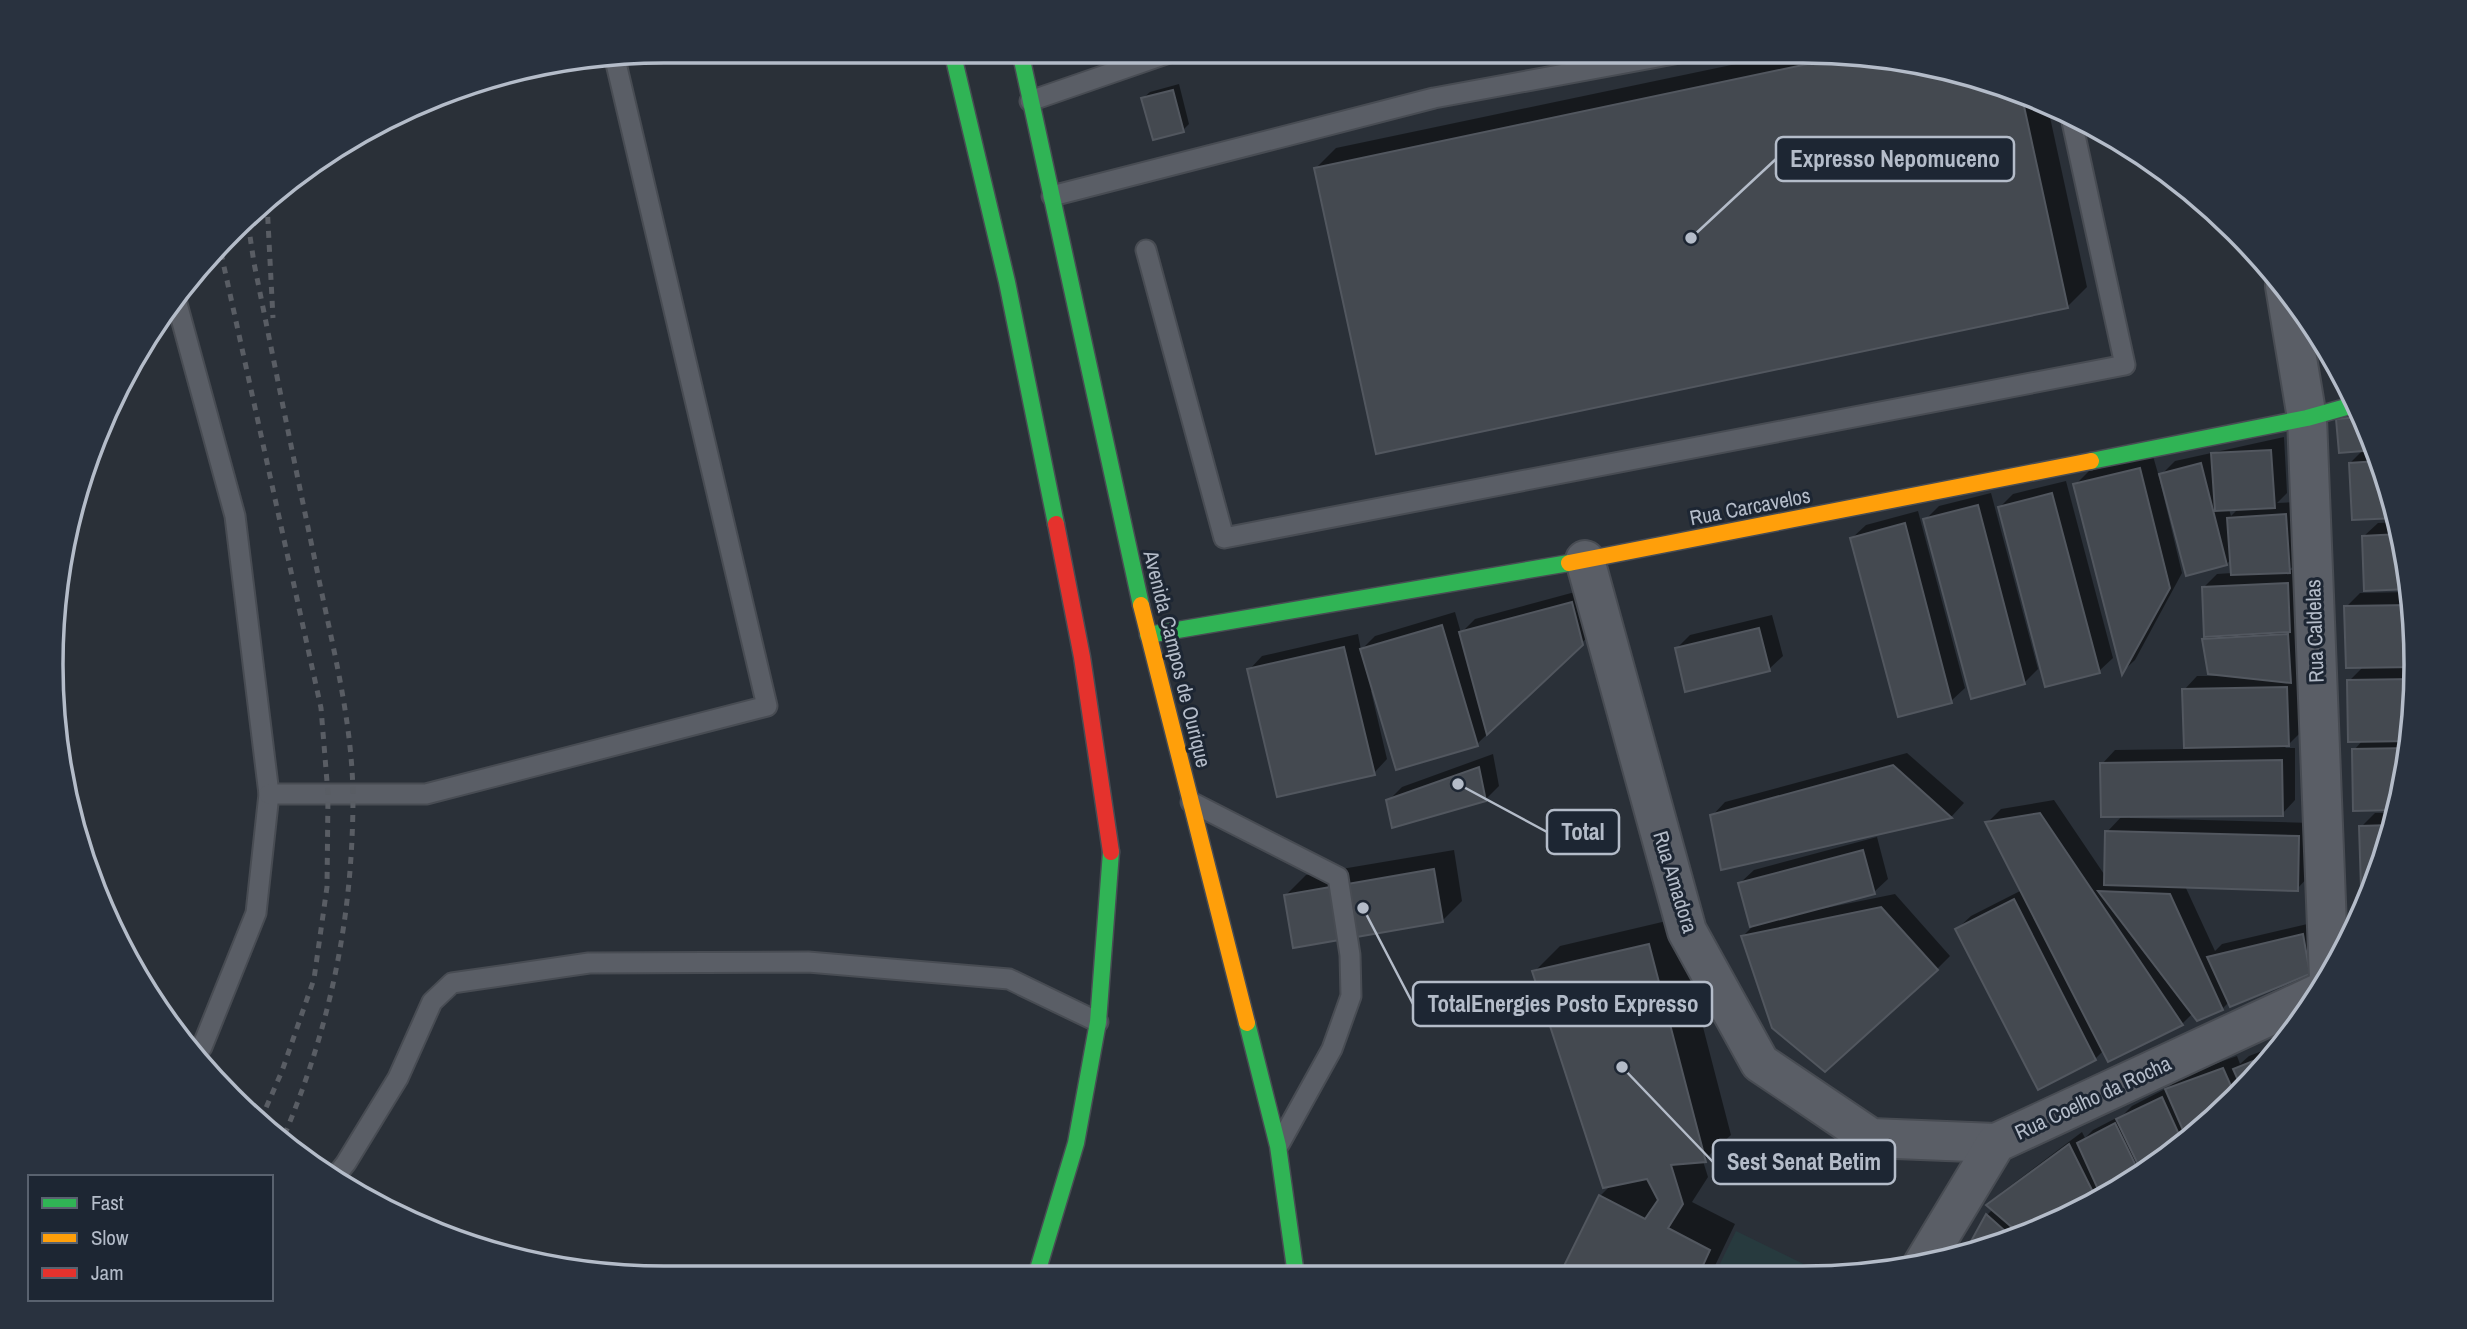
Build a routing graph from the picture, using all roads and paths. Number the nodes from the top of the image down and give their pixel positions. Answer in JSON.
{"nodes":[{"id":1,"x":955,"y":63,"type":"edge"},
{"id":2,"x":1022,"y":63,"type":"edge"},
{"id":3,"x":1140,"y":63,"type":"edge"},
{"id":4,"x":1625,"y":63,"type":"edge"},
{"id":5,"x":616,"y":65,"type":"edge"},
{"id":6,"x":1030,"y":101,"type":"junction"},
{"id":7,"x":2073,"y":127,"type":"edge"},
{"id":8,"x":1052,"y":196,"type":"junction"},
{"id":9,"x":1146,"y":250,"type":"dead end"},
{"id":10,"x":179,"y":310,"type":"edge"},
{"id":11,"x":2289,"y":311,"type":"edge"},
{"id":12,"x":2346,"y":407,"type":"edge"},
{"id":13,"x":2307,"y":418,"type":"junction"},
{"id":14,"x":1585,"y":560,"type":"junction"},
{"id":15,"x":1148,"y":635,"type":"junction"},
{"id":16,"x":269,"y":794,"type":"junction"},
{"id":17,"x":1191,"y":802,"type":"junction"},
{"id":18,"x":2328,"y":956,"type":"edge"},
{"id":19,"x":2301,"y":1001,"type":"edge"},
{"id":20,"x":1098,"y":1022,"type":"junction"},
{"id":21,"x":201,"y":1048,"type":"edge"},
{"id":22,"x":1996,"y":1143,"type":"junction"},
{"id":23,"x":1278,"y":1146,"type":"junction"},
{"id":24,"x":340,"y":1171,"type":"edge"},
{"id":25,"x":1930,"y":1252,"type":"edge"},
{"id":26,"x":1039,"y":1266,"type":"edge"},
{"id":27,"x":1295,"y":1266,"type":"edge"}],
"edges":[{"from":1,"to":20,"type":"main road"},
{"from":2,"to":6,"type":"main road","name":"Avenida Campos de Ourique"},
{"from":3,"to":6,"type":"lane"},
{"from":4,"to":8,"type":"lane"},
{"from":5,"to":16,"type":"lane"},
{"from":6,"to":8,"type":"main road","name":"Avenida Campos de Ourique"},
{"from":7,"to":9,"type":"lane"},
{"from":8,"to":15,"type":"main road","name":"Avenida Campos de Ourique"},
{"from":10,"to":16,"type":"lane"},
{"from":11,"to":13,"type":"street","name":"Rua Caldelas"},
{"from":12,"to":13,"type":"main road","name":"Rua Carcavelos"},
{"from":13,"to":14,"type":"main road","name":"Rua Carcavelos"},
{"from":13,"to":18,"type":"street","name":"Rua Caldelas"},
{"from":14,"to":15,"type":"main road","name":"Rua Carcavelos"},
{"from":14,"to":22,"type":"street","name":"Rua Amadora"},
{"from":15,"to":17,"type":"main road","name":"Avenida Campos de Ourique"},
{"from":16,"to":21,"type":"lane"},
{"from":17,"to":23,"type":"main road","name":"Avenida Campos de Ourique"},
{"from":17,"to":23,"type":"lane"},
{"from":19,"to":22,"type":"street","name":"Rua Coelho da Rocha"},
{"from":20,"to":24,"type":"lane"},
{"from":20,"to":26,"type":"main road"},
{"from":22,"to":25,"type":"street","name":"Rua Coelho da Rocha"},
{"from":23,"to":27,"type":"main road","name":"Avenida Campos de Ourique"}]}
